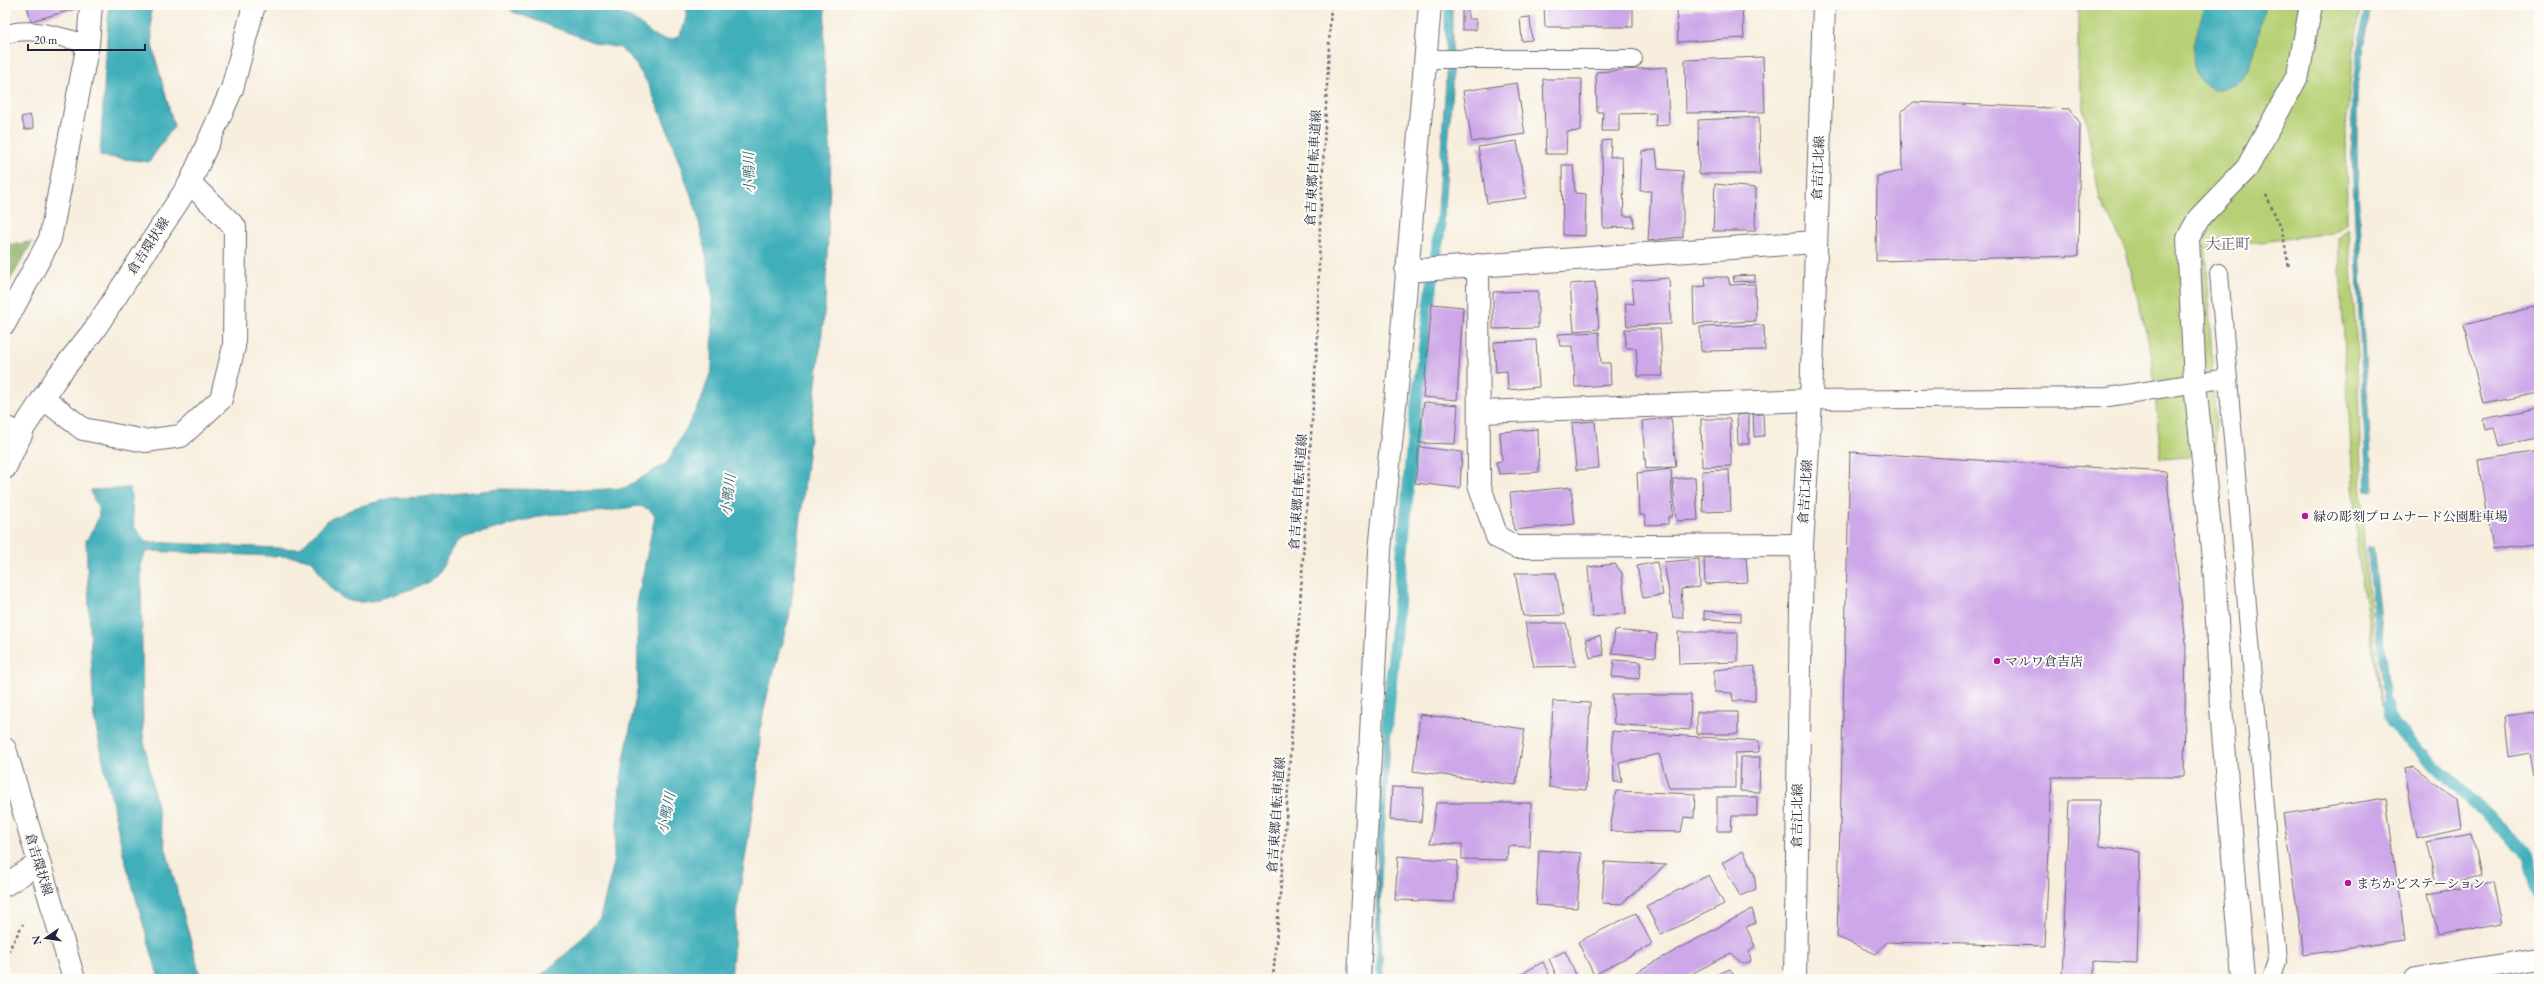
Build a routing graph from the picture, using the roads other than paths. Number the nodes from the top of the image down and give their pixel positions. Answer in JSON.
{"nodes":[{"id":1,"x":91,"y":5,"type":"edge"},
{"id":2,"x":254,"y":5,"type":"edge"},
{"id":3,"x":1430,"y":5,"type":"edge"},
{"id":4,"x":1824,"y":5,"type":"edge"},
{"id":5,"x":2311,"y":5,"type":"edge"},
{"id":6,"x":5,"y":35,"type":"edge"},
{"id":7,"x":88,"y":44,"type":"junction"},
{"id":8,"x":1425,"y":59,"type":"junction"},
{"id":9,"x":1632,"y":59,"type":"dead end"},
{"id":10,"x":190,"y":183,"type":"junction"},
{"id":11,"x":1815,"y":242,"type":"junction"},
{"id":12,"x":1478,"y":265,"type":"junction"},
{"id":13,"x":1406,"y":271,"type":"junction"},
{"id":14,"x":2219,"y":273,"type":"dead end"},
{"id":15,"x":5,"y":324,"type":"edge"},
{"id":16,"x":2228,"y":378,"type":"junction"},
{"id":17,"x":2195,"y":383,"type":"junction"},
{"id":18,"x":44,"y":398,"type":"junction"},
{"id":19,"x":1811,"y":400,"type":"junction"},
{"id":20,"x":1480,"y":412,"type":"junction"},
{"id":21,"x":13,"y":431,"type":"edge"},
{"id":22,"x":5,"y":468,"type":"edge"},
{"id":23,"x":1802,"y":545,"type":"junction"},
{"id":24,"x":5,"y":749,"type":"edge"},
{"id":25,"x":38,"y":864,"type":"junction"},
{"id":26,"x":5,"y":885,"type":"edge"},
{"id":27,"x":2539,"y":959,"type":"edge"},
{"id":28,"x":74,"y":979,"type":"edge"},
{"id":29,"x":1359,"y":979,"type":"edge"},
{"id":30,"x":1795,"y":979,"type":"edge"},
{"id":31,"x":2243,"y":979,"type":"edge"},
{"id":32,"x":2271,"y":979,"type":"edge"},
{"id":33,"x":2416,"y":979,"type":"edge"}],
"edges":[{"from":1,"to":7,"type":"street"},
{"from":2,"to":10,"type":"street","name":"倉吉環状線"},
{"from":3,"to":8,"type":"street"},
{"from":4,"to":11,"type":"street","name":"倉吉江北線"},
{"from":5,"to":17,"type":"street"},
{"from":6,"to":7,"type":"lane"},
{"from":7,"to":15,"type":"street"},
{"from":8,"to":9,"type":"lane"},
{"from":8,"to":13,"type":"street"},
{"from":10,"to":18,"type":"street","name":"倉吉環状線"},
{"from":10,"to":18,"type":"street"},
{"from":11,"to":12,"type":"street"},
{"from":11,"to":19,"type":"street","name":"倉吉江北線"},
{"from":12,"to":13,"type":"street"},
{"from":12,"to":20,"type":"street"},
{"from":13,"to":29,"type":"street"},
{"from":14,"to":16,"type":"lane"},
{"from":16,"to":17,"type":"lane"},
{"from":16,"to":32,"type":"lane"},
{"from":17,"to":19,"type":"lane"},
{"from":17,"to":31,"type":"street"},
{"from":18,"to":21,"type":"street","name":"倉吉環状線"},
{"from":19,"to":20,"type":"street"},
{"from":19,"to":23,"type":"street","name":"倉吉江北線"},
{"from":20,"to":23,"type":"street"},
{"from":21,"to":22,"type":"street","name":"倉吉環状線"},
{"from":23,"to":30,"type":"street","name":"倉吉江北線"},
{"from":24,"to":25,"type":"street","name":"倉吉環状線"},
{"from":25,"to":26,"type":"street"},
{"from":25,"to":28,"type":"street","name":"倉吉環状線"},
{"from":27,"to":33,"type":"street"}]}
